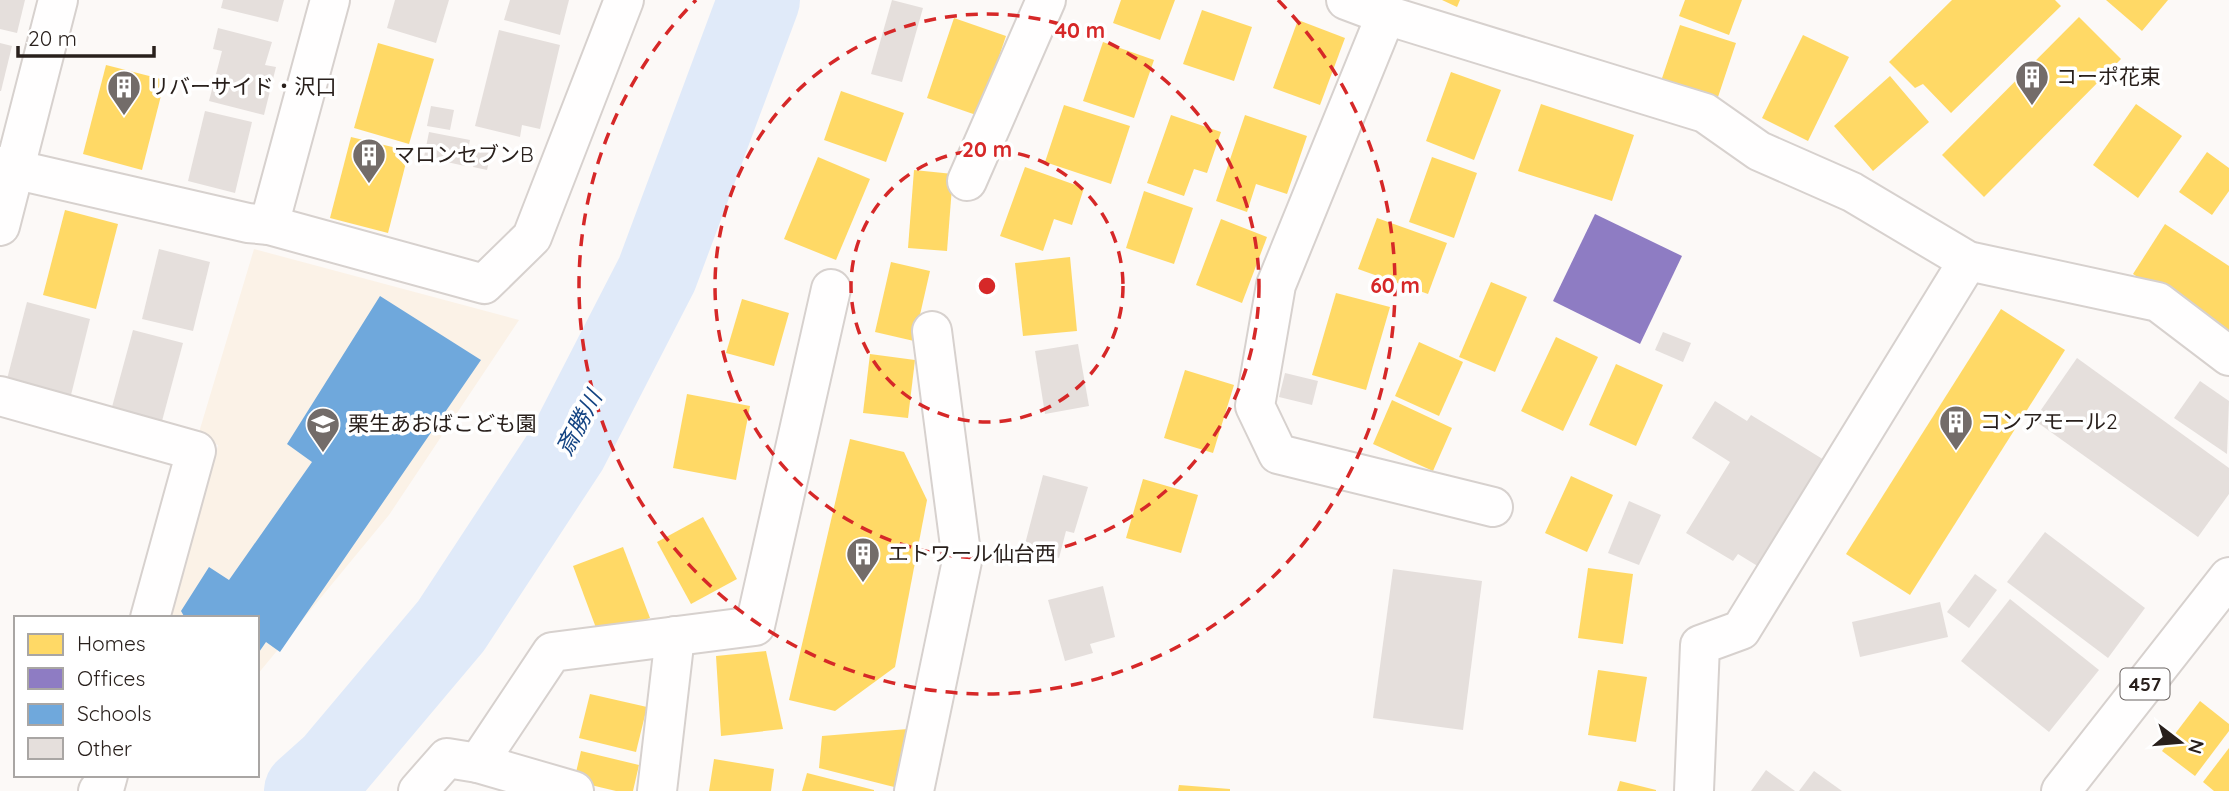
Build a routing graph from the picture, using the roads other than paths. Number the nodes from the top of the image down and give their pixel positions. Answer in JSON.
{"nodes":[{"id":1,"x":58,"y":0,"type":"edge"},
{"id":2,"x":330,"y":0,"type":"edge"},
{"id":3,"x":624,"y":0,"type":"edge"},
{"id":4,"x":1046,"y":0,"type":"edge"},
{"id":5,"x":1346,"y":0,"type":"edge"},
{"id":6,"x":1386,"y":15,"type":"junction"},
{"id":7,"x":7,"y":168,"type":"edge"},
{"id":8,"x":967,"y":181,"type":"dead end"},
{"id":9,"x":269,"y":225,"type":"junction"},
{"id":10,"x":0,"y":226,"type":"edge"},
{"id":11,"x":1968,"y":261,"type":"junction"},
{"id":12,"x":831,"y":289,"type":"dead end"},
{"id":13,"x":932,"y":331,"type":"dead end"},
{"id":14,"x":2229,"y":356,"type":"edge"},
{"id":15,"x":0,"y":396,"type":"edge"},
{"id":16,"x":1493,"y":507,"type":"dead end"},
{"id":17,"x":2229,"y":578,"type":"edge"},
{"id":18,"x":151,"y":616,"type":"edge"},
{"id":19,"x":675,"y":636,"type":"junction"},
{"id":20,"x":478,"y":763,"type":"junction"},
{"id":21,"x":107,"y":777,"type":"edge"},
{"id":22,"x":98,"y":791,"type":"edge"},
{"id":23,"x":418,"y":791,"type":"edge"},
{"id":24,"x":574,"y":791,"type":"edge"},
{"id":25,"x":657,"y":791,"type":"edge"},
{"id":26,"x":914,"y":791,"type":"edge"},
{"id":27,"x":1694,"y":791,"type":"edge"},
{"id":28,"x":2061,"y":791,"type":"edge"}],
"edges":[{"from":1,"to":7,"type":"main road"},
{"from":2,"to":9,"type":"main road"},
{"from":3,"to":9,"type":"main road"},
{"from":4,"to":8,"type":"main road"},
{"from":5,"to":6,"type":"main road"},
{"from":6,"to":11,"type":"main road"},
{"from":6,"to":16,"type":"main road"},
{"from":7,"to":9,"type":"main road"},
{"from":7,"to":10,"type":"main road"},
{"from":11,"to":14,"type":"main road"},
{"from":11,"to":27,"type":"main road"},
{"from":12,"to":19,"type":"main road"},
{"from":13,"to":26,"type":"main road"},
{"from":15,"to":18,"type":"main road"},
{"from":17,"to":28,"type":"main road","number":"457"},
{"from":19,"to":20,"type":"main road"},
{"from":19,"to":25,"type":"main road"},
{"from":20,"to":23,"type":"main road"},
{"from":20,"to":24,"type":"main road"},
{"from":21,"to":22,"type":"main road"}]}
